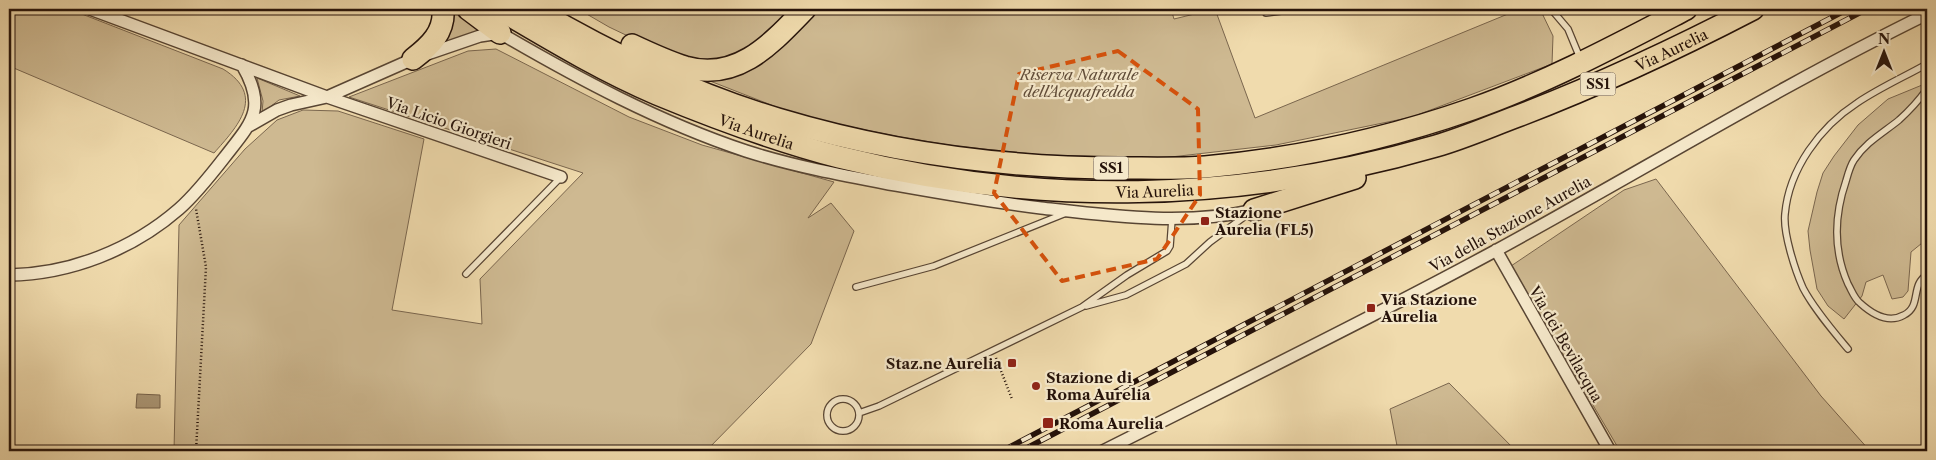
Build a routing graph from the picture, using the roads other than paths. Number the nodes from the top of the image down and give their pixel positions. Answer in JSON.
{"nodes":[{"id":1,"x":90,"y":9,"type":"edge"},
{"id":2,"x":443,"y":9,"type":"edge"},
{"id":3,"x":468,"y":9,"type":"edge"},
{"id":4,"x":499,"y":9,"type":"edge"},
{"id":5,"x":534,"y":9,"type":"edge"},
{"id":6,"x":564,"y":9,"type":"edge"},
{"id":7,"x":805,"y":9,"type":"edge"},
{"id":8,"x":1297,"y":9,"type":"edge"},
{"id":9,"x":1686,"y":9,"type":"edge"},
{"id":10,"x":1753,"y":9,"type":"edge"},
{"id":11,"x":1556,"y":10,"type":"edge"},
{"id":12,"x":1266,"y":13,"type":"dead end"},
{"id":13,"x":1927,"y":14,"type":"edge"},
{"id":14,"x":500,"y":33,"type":"junction"},
{"id":15,"x":413,"y":59,"type":"junction"},
{"id":16,"x":1582,"y":62,"type":"junction"},
{"id":17,"x":1927,"y":64,"type":"edge"},
{"id":18,"x":242,"y":65,"type":"junction"},
{"id":19,"x":1927,"y":89,"type":"edge"},
{"id":20,"x":327,"y":97,"type":"junction"},
{"id":21,"x":250,"y":126,"type":"junction"},
{"id":22,"x":1436,"y":146,"type":"junction"},
{"id":23,"x":561,"y":177,"type":"joint"},
{"id":24,"x":1254,"y":210,"type":"junction"},
{"id":25,"x":1071,"y":212,"type":"junction"},
{"id":26,"x":1172,"y":219,"type":"junction"},
{"id":27,"x":1496,"y":250,"type":"junction"},
{"id":28,"x":466,"y":274,"type":"dead end"},
{"id":29,"x":1927,"y":275,"type":"edge"},
{"id":30,"x":11,"y":277,"type":"edge"},
{"id":31,"x":856,"y":287,"type":"dead end"},
{"id":32,"x":1082,"y":307,"type":"junction"},
{"id":33,"x":1848,"y":350,"type":"dead end"},
{"id":34,"x":859,"y":413,"type":"junction"},
{"id":35,"x":1103,"y":451,"type":"edge"},
{"id":36,"x":1610,"y":451,"type":"edge"}],
"edges":[{"from":1,"to":18,"type":"street","name":"Via Licio Giorgieri"},
{"from":2,"to":15,"type":"highway"},
{"from":3,"to":14,"type":"highway"},
{"from":4,"to":22,"type":"highway","name":"Via Aurelia","number":"SS1"},
{"from":5,"to":16,"type":"highway","name":"Via Aurelia","number":"SS1"},
{"from":6,"to":7,"type":"highway"},
{"from":8,"to":12,"type":"lane"},
{"from":9,"to":16,"type":"highway","name":"Via Aurelia","number":"SS1"},
{"from":10,"to":22,"type":"highway","name":"Via Aurelia","number":"SS1"},
{"from":11,"to":16,"type":"lane"},
{"from":13,"to":27,"type":"street","name":"Via della Stazione Aurelia"},
{"from":14,"to":15,"type":"street","name":"Via Licio Giorgieri"},
{"from":14,"to":25,"type":"street","name":"Via Aurelia"},
{"from":15,"to":20,"type":"street","name":"Via Licio Giorgieri"},
{"from":17,"to":33,"type":"lane"},
{"from":18,"to":20,"type":"street","name":"Via Licio Giorgieri"},
{"from":18,"to":21,"type":"street"},
{"from":19,"to":29,"type":"lane"},
{"from":20,"to":21,"type":"street","name":"Via Licio Giorgieri"},
{"from":20,"to":23,"type":"street","name":"Via Licio Giorgieri"},
{"from":21,"to":30,"type":"street","name":"Via Licio Giorgieri"},
{"from":22,"to":24,"type":"highway"},
{"from":23,"to":28,"type":"lane"},
{"from":24,"to":26,"type":"street","name":"Via Aurelia"},
{"from":24,"to":32,"type":"lane"},
{"from":25,"to":26,"type":"street","name":"Via Aurelia"},
{"from":25,"to":31,"type":"lane"},
{"from":26,"to":32,"type":"lane"},
{"from":27,"to":35,"type":"street","name":"Via della Stazione Aurelia"},
{"from":27,"to":36,"type":"street","name":"Via dei Bevilacqua"},
{"from":32,"to":34,"type":"lane"},
{"from":34,"to":34,"type":"lane"}]}
